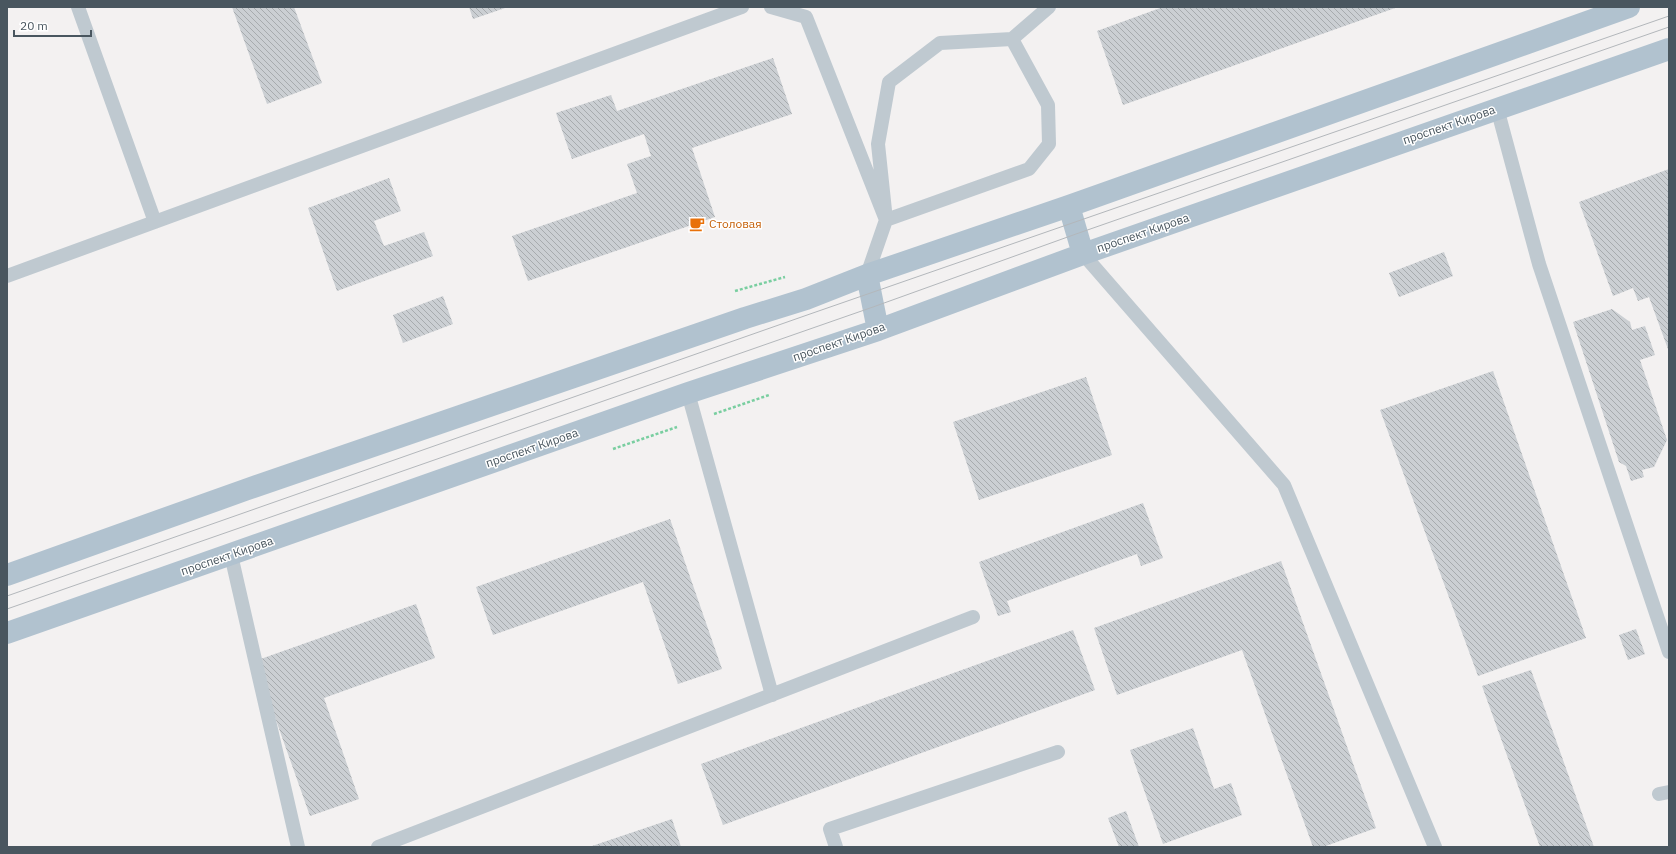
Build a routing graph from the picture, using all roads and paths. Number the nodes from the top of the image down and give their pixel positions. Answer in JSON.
{"nodes":[{"id":1,"x":78,"y":7,"type":"edge"},
{"id":2,"x":771,"y":7,"type":"edge"},
{"id":3,"x":1049,"y":7,"type":"edge"},
{"id":4,"x":1629,"y":7,"type":"edge"},
{"id":5,"x":736,"y":8,"type":"edge"},
{"id":6,"x":1012,"y":39,"type":"junction"},
{"id":7,"x":1669,"y":49,"type":"edge"},
{"id":8,"x":1497,"y":108,"type":"junction"},
{"id":9,"x":1069,"y":206,"type":"junction"},
{"id":10,"x":886,"y":220,"type":"junction"},
{"id":11,"x":155,"y":222,"type":"junction"},
{"id":12,"x":1083,"y":254,"type":"junction"},
{"id":13,"x":867,"y":275,"type":"junction"},
{"id":14,"x":7,"y":276,"type":"edge"},
{"id":15,"x":784,"y":277,"type":"dead end"},
{"id":16,"x":735,"y":291,"type":"dead end"},
{"id":17,"x":878,"y":330,"type":"junction"},
{"id":18,"x":688,"y":393,"type":"junction"},
{"id":19,"x":231,"y":555,"type":"junction"},
{"id":20,"x":7,"y":575,"type":"edge"},
{"id":21,"x":973,"y":617,"type":"dead end"},
{"id":22,"x":7,"y":633,"type":"edge"},
{"id":23,"x":1669,"y":652,"type":"edge"},
{"id":24,"x":772,"y":695,"type":"junction"},
{"id":25,"x":1058,"y":752,"type":"dead end"},
{"id":26,"x":298,"y":847,"type":"edge"},
{"id":27,"x":378,"y":847,"type":"edge"},
{"id":28,"x":836,"y":847,"type":"edge"},
{"id":29,"x":1435,"y":847,"type":"edge"}],
"edges":[{"from":1,"to":11,"type":"lane"},
{"from":2,"to":10,"type":"lane"},
{"from":3,"to":6,"type":"lane"},
{"from":4,"to":9,"type":"main road"},
{"from":5,"to":11,"type":"lane"},
{"from":6,"to":10,"type":"lane"},
{"from":6,"to":10,"type":"lane"},
{"from":7,"to":8,"type":"main road","name":"проспект Кирова"},
{"from":8,"to":12,"type":"main road","name":"проспект Кирова"},
{"from":8,"to":23,"type":"lane"},
{"from":9,"to":12,"type":"main road"},
{"from":9,"to":13,"type":"main road"},
{"from":10,"to":13,"type":"lane"},
{"from":11,"to":14,"type":"lane"},
{"from":12,"to":17,"type":"main road","name":"проспект Кирова"},
{"from":12,"to":29,"type":"lane"},
{"from":13,"to":17,"type":"main road"},
{"from":13,"to":20,"type":"main road"},
{"from":15,"to":16,"type":"path"},
{"from":17,"to":18,"type":"main road","name":"проспект Кирова"},
{"from":18,"to":19,"type":"main road","name":"проспект Кирова"},
{"from":18,"to":24,"type":"lane"},
{"from":19,"to":22,"type":"main road","name":"проспект Кирова"},
{"from":19,"to":26,"type":"lane"},
{"from":21,"to":24,"type":"lane"},
{"from":24,"to":27,"type":"lane"},
{"from":25,"to":28,"type":"lane"}]}
